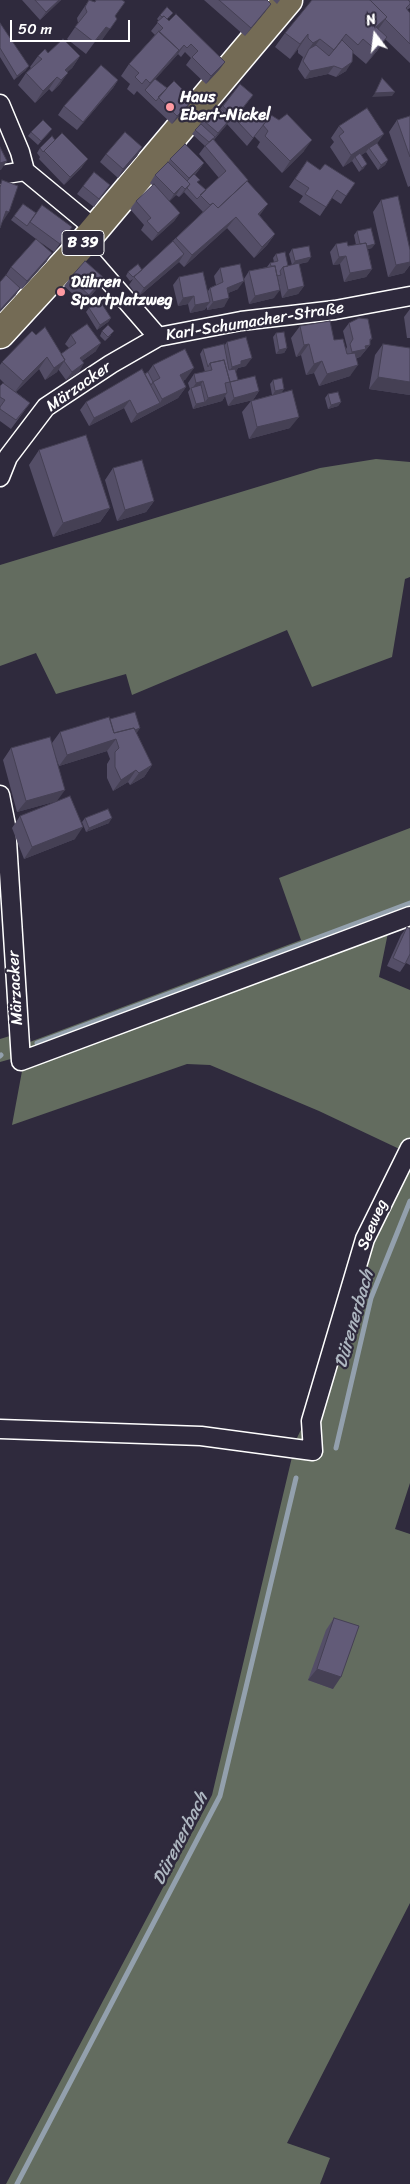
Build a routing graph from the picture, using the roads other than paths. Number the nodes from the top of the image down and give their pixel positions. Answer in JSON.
{"nodes":[{"id":1,"x":288,"y":0,"type":"edge"},
{"id":2,"x":0,"y":104,"type":"edge"},
{"id":3,"x":25,"y":171,"type":"junction"},
{"id":4,"x":0,"y":175,"type":"edge"},
{"id":5,"x":87,"y":238,"type":"junction"},
{"id":6,"x":410,"y":296,"type":"edge"},
{"id":7,"x":0,"y":334,"type":"edge"},
{"id":8,"x":158,"y":337,"type":"junction"},
{"id":9,"x":0,"y":478,"type":"edge"},
{"id":10,"x":0,"y":795,"type":"edge"},
{"id":11,"x":410,"y":916,"type":"edge"},
{"id":12,"x":410,"y":1148,"type":"edge"},
{"id":13,"x":0,"y":1429,"type":"edge"}],
"edges":[{"from":1,"to":5,"type":"main road","number":"B 39"},
{"from":2,"to":3,"type":"street"},
{"from":3,"to":4,"type":"street"},
{"from":3,"to":5,"type":"street","name":"Karl-Schumacher-Straße"},
{"from":5,"to":7,"type":"main road","number":"B 39"},
{"from":5,"to":8,"type":"street","name":"Karl-Schumacher-Straße"},
{"from":6,"to":8,"type":"street","name":"Karl-Schumacher-Straße"},
{"from":8,"to":9,"type":"street","name":"Märzacker"},
{"from":10,"to":11,"type":"street","name":"Märzacker"},
{"from":12,"to":13,"type":"street","name":"Seeweg"}]}
